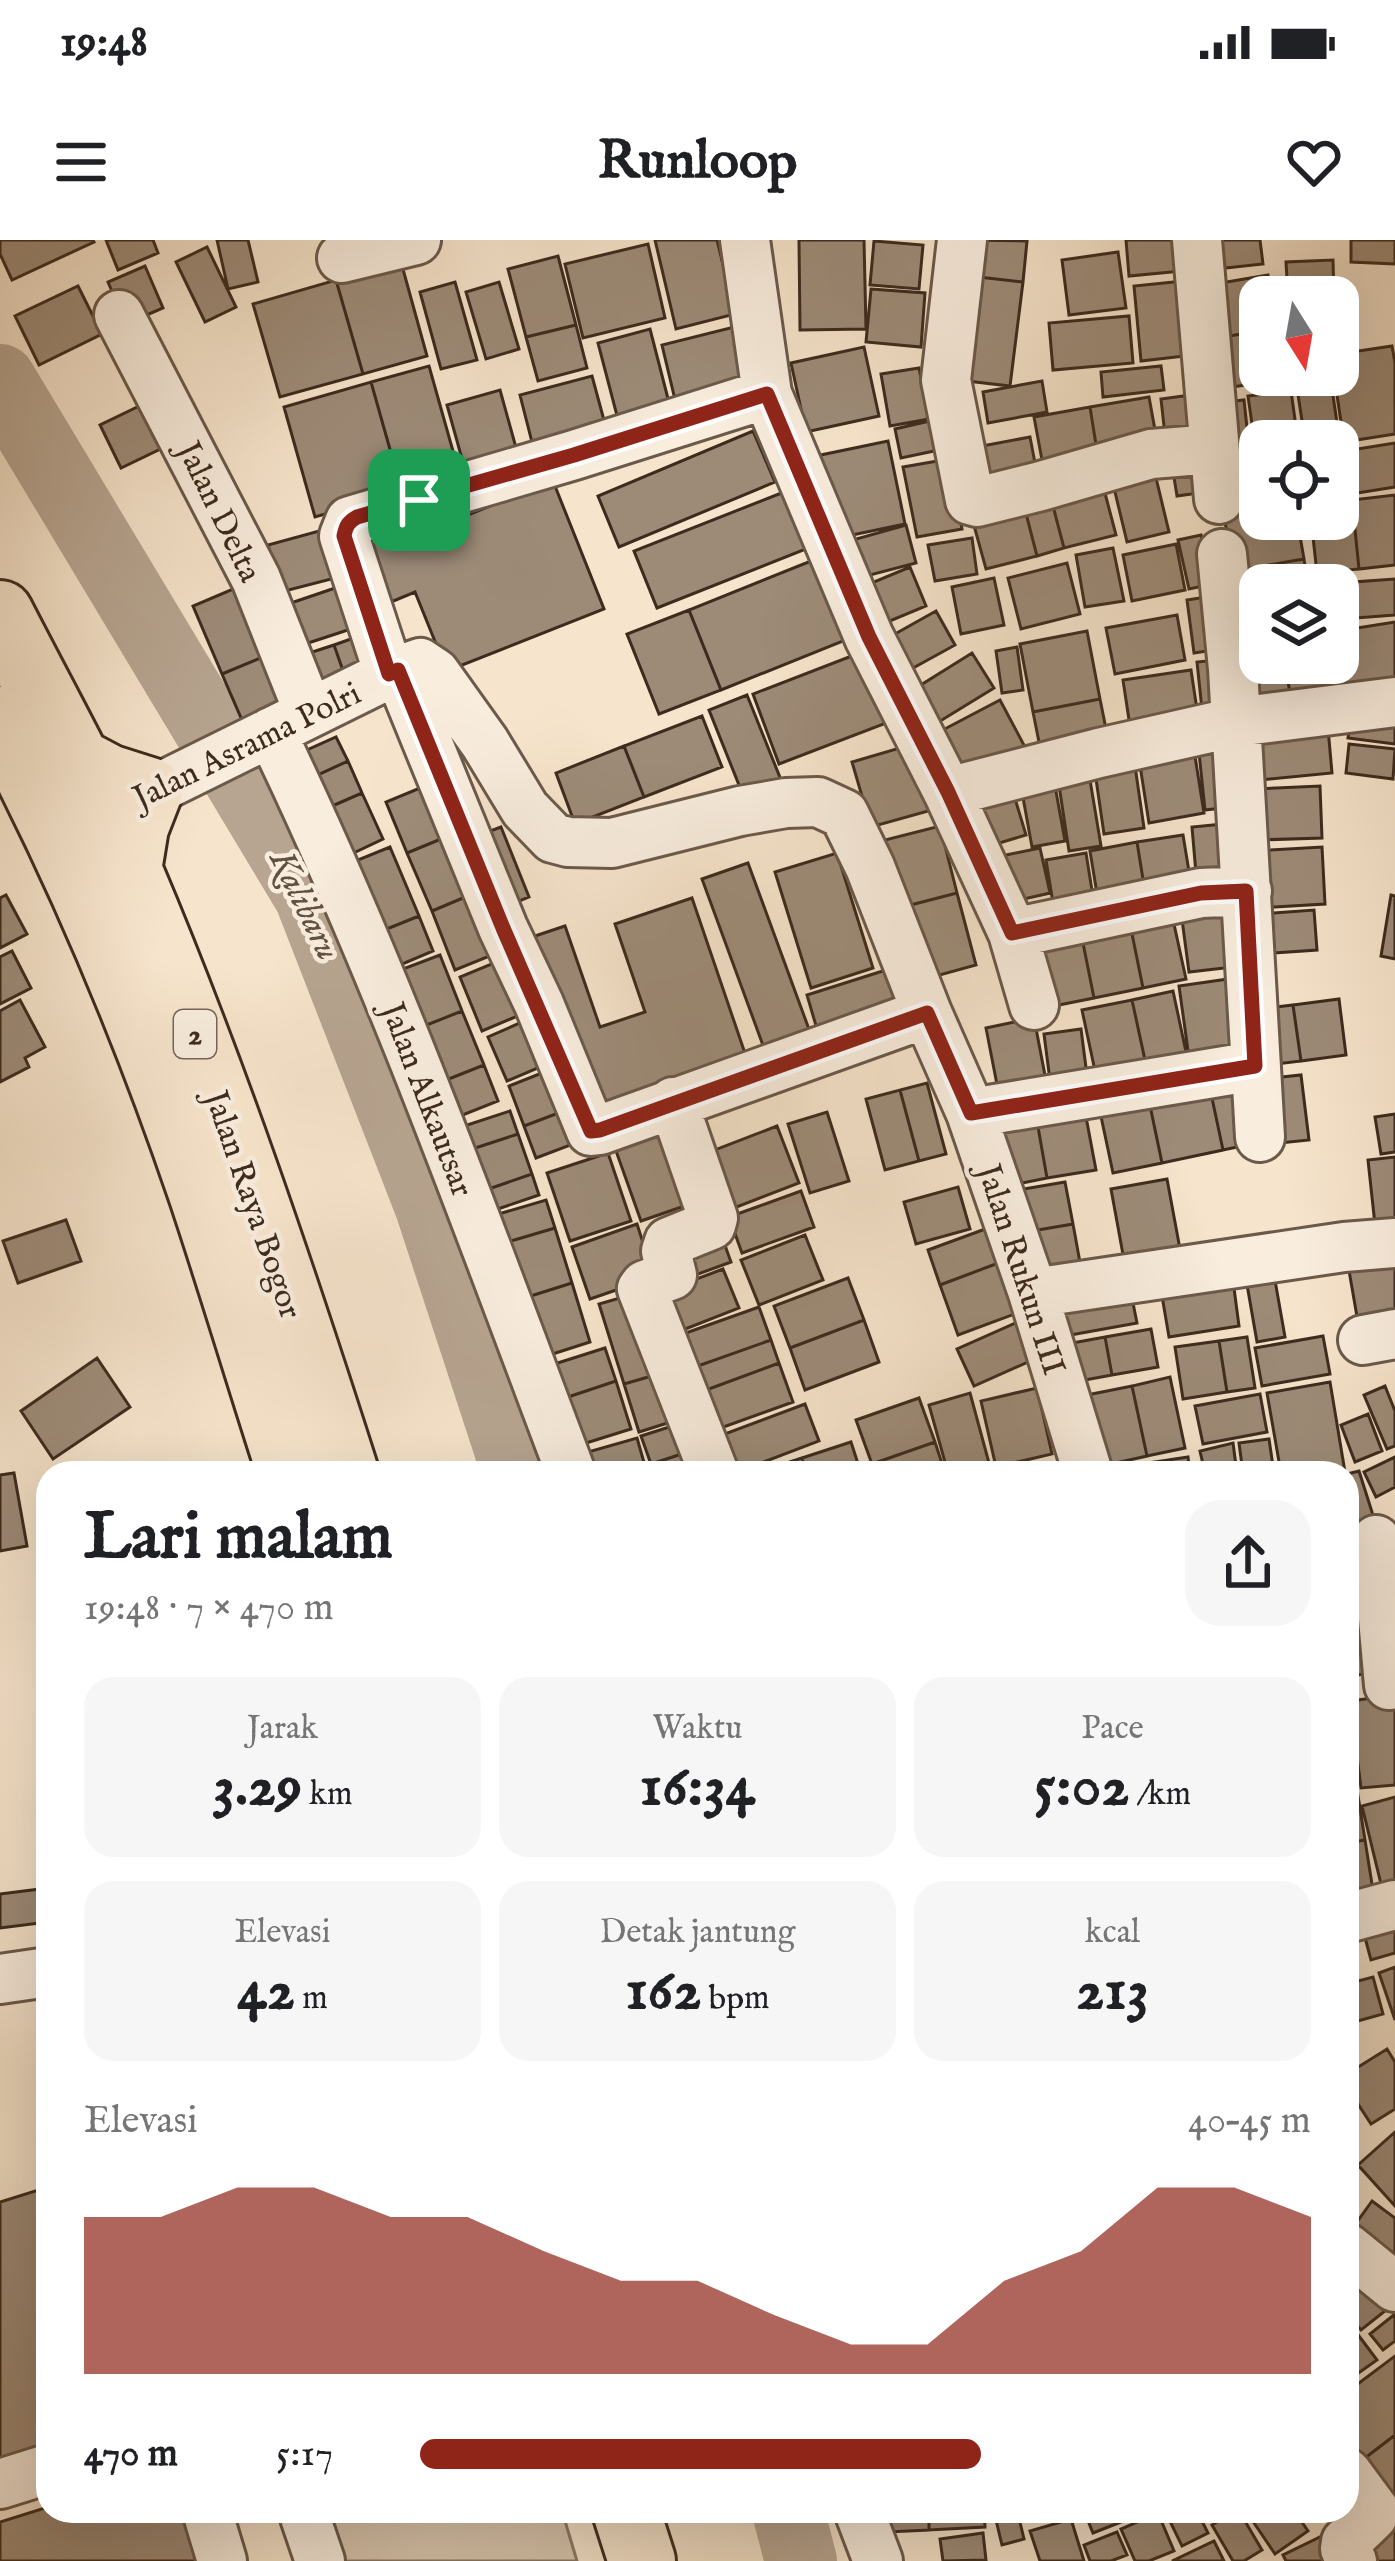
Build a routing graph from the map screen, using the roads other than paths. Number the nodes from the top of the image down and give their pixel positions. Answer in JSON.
{"nodes":[{"id":1,"x":414,"y":240,"type":"edge"},
{"id":2,"x":745,"y":240,"type":"edge"},
{"id":3,"x":962,"y":240,"type":"edge"},
{"id":4,"x":1197,"y":240,"type":"edge"},
{"id":5,"x":342,"y":258,"type":"dead end"},
{"id":6,"x":119,"y":315,"type":"dead end"},
{"id":7,"x":767,"y":394,"type":"junction"},
{"id":8,"x":1214,"y":449,"type":"junction"},
{"id":9,"x":1219,"y":499,"type":"dead end"},
{"id":10,"x":1222,"y":554,"type":"dead end"},
{"id":11,"x":0,"y":614,"type":"edge"},
{"id":12,"x":407,"y":672,"type":"junction"},
{"id":13,"x":1395,"y":702,"type":"edge"},
{"id":14,"x":1236,"y":722,"type":"junction"},
{"id":15,"x":274,"y":730,"type":"junction"},
{"id":16,"x":3,"y":734,"type":"edge"},
{"id":17,"x":948,"y":792,"type":"junction"},
{"id":18,"x":126,"y":818,"type":"junction"},
{"id":19,"x":1246,"y":891,"type":"junction"},
{"id":20,"x":1012,"y":933,"type":"junction"},
{"id":21,"x":1034,"y":1005,"type":"dead end"},
{"id":22,"x":927,"y":1013,"type":"junction"},
{"id":23,"x":1255,"y":1066,"type":"junction"},
{"id":24,"x":673,"y":1102,"type":"junction"},
{"id":25,"x":971,"y":1113,"type":"junction"},
{"id":26,"x":1260,"y":1137,"type":"dead end"},
{"id":27,"x":1395,"y":1243,"type":"edge"},
{"id":28,"x":1033,"y":1293,"type":"junction"},
{"id":29,"x":287,"y":1461,"type":"edge"},
{"id":30,"x":341,"y":1461,"type":"edge"},
{"id":31,"x":567,"y":1461,"type":"edge"},
{"id":32,"x":709,"y":1461,"type":"edge"},
{"id":33,"x":1084,"y":1461,"type":"edge"},
{"id":34,"x":1376,"y":1540,"type":"dead end"},
{"id":35,"x":1377,"y":1686,"type":"edge"},
{"id":36,"x":1395,"y":1905,"type":"edge"},
{"id":37,"x":1359,"y":1915,"type":"edge"},
{"id":38,"x":36,"y":1974,"type":"edge"},
{"id":39,"x":0,"y":1978,"type":"edge"},
{"id":40,"x":1359,"y":2258,"type":"edge"},
{"id":41,"x":1395,"y":2287,"type":"edge"},
{"id":42,"x":36,"y":2473,"type":"edge"},
{"id":43,"x":0,"y":2484,"type":"edge"},
{"id":44,"x":1359,"y":2489,"type":"edge"},
{"id":45,"x":211,"y":2523,"type":"edge"},
{"id":46,"x":307,"y":2523,"type":"edge"},
{"id":47,"x":864,"y":2523,"type":"edge"},
{"id":48,"x":222,"y":2561,"type":"edge"},
{"id":49,"x":320,"y":2561,"type":"edge"},
{"id":50,"x":878,"y":2561,"type":"edge"},
{"id":51,"x":1352,"y":2561,"type":"edge"}],
"edges":[{"from":1,"to":5,"type":"street"},
{"from":2,"to":7,"type":"street"},
{"from":3,"to":8,"type":"street"},
{"from":4,"to":8,"type":"street"},
{"from":6,"to":15,"type":"street","name":"Jalan Delta"},
{"from":7,"to":12,"type":"street"},
{"from":7,"to":17,"type":"street"},
{"from":8,"to":9,"type":"street"},
{"from":10,"to":14,"type":"street"},
{"from":11,"to":18,"type":"highway","name":"Jalan Raya Bogor","number":"2"},
{"from":12,"to":15,"type":"street","name":"Jalan Asrama Polri"},
{"from":12,"to":22,"type":"street","name":"Jalan Rukun III"},
{"from":12,"to":24,"type":"street"},
{"from":13,"to":14,"type":"street"},
{"from":14,"to":17,"type":"street"},
{"from":14,"to":19,"type":"street"},
{"from":15,"to":18,"type":"street","name":"Jalan Asrama Polri"},
{"from":15,"to":31,"type":"street","name":"Jalan Alkautsar"},
{"from":16,"to":18,"type":"highway","name":"Jalan Raya Bogor","number":"2"},
{"from":17,"to":20,"type":"street"},
{"from":18,"to":29,"type":"highway","name":"Jalan Raya Bogor","number":"2"},
{"from":18,"to":30,"type":"highway","name":"Jalan Raya Bogor","number":"2"},
{"from":19,"to":20,"type":"street"},
{"from":19,"to":23,"type":"street"},
{"from":20,"to":21,"type":"street"},
{"from":22,"to":24,"type":"street"},
{"from":22,"to":25,"type":"street","name":"Jalan Rukun III"},
{"from":23,"to":25,"type":"street"},
{"from":23,"to":26,"type":"street"},
{"from":24,"to":32,"type":"street"},
{"from":25,"to":28,"type":"street","name":"Jalan Rukun III"},
{"from":27,"to":28,"type":"street"},
{"from":28,"to":33,"type":"street","name":"Jalan Rukun III"},
{"from":34,"to":35,"type":"street"},
{"from":36,"to":37,"type":"street"},
{"from":38,"to":39,"type":"street"},
{"from":40,"to":41,"type":"street"},
{"from":42,"to":43,"type":"street"},
{"from":44,"to":51,"type":"street"},
{"from":45,"to":48,"type":"street"},
{"from":46,"to":49,"type":"street"},
{"from":47,"to":50,"type":"street"}]}
